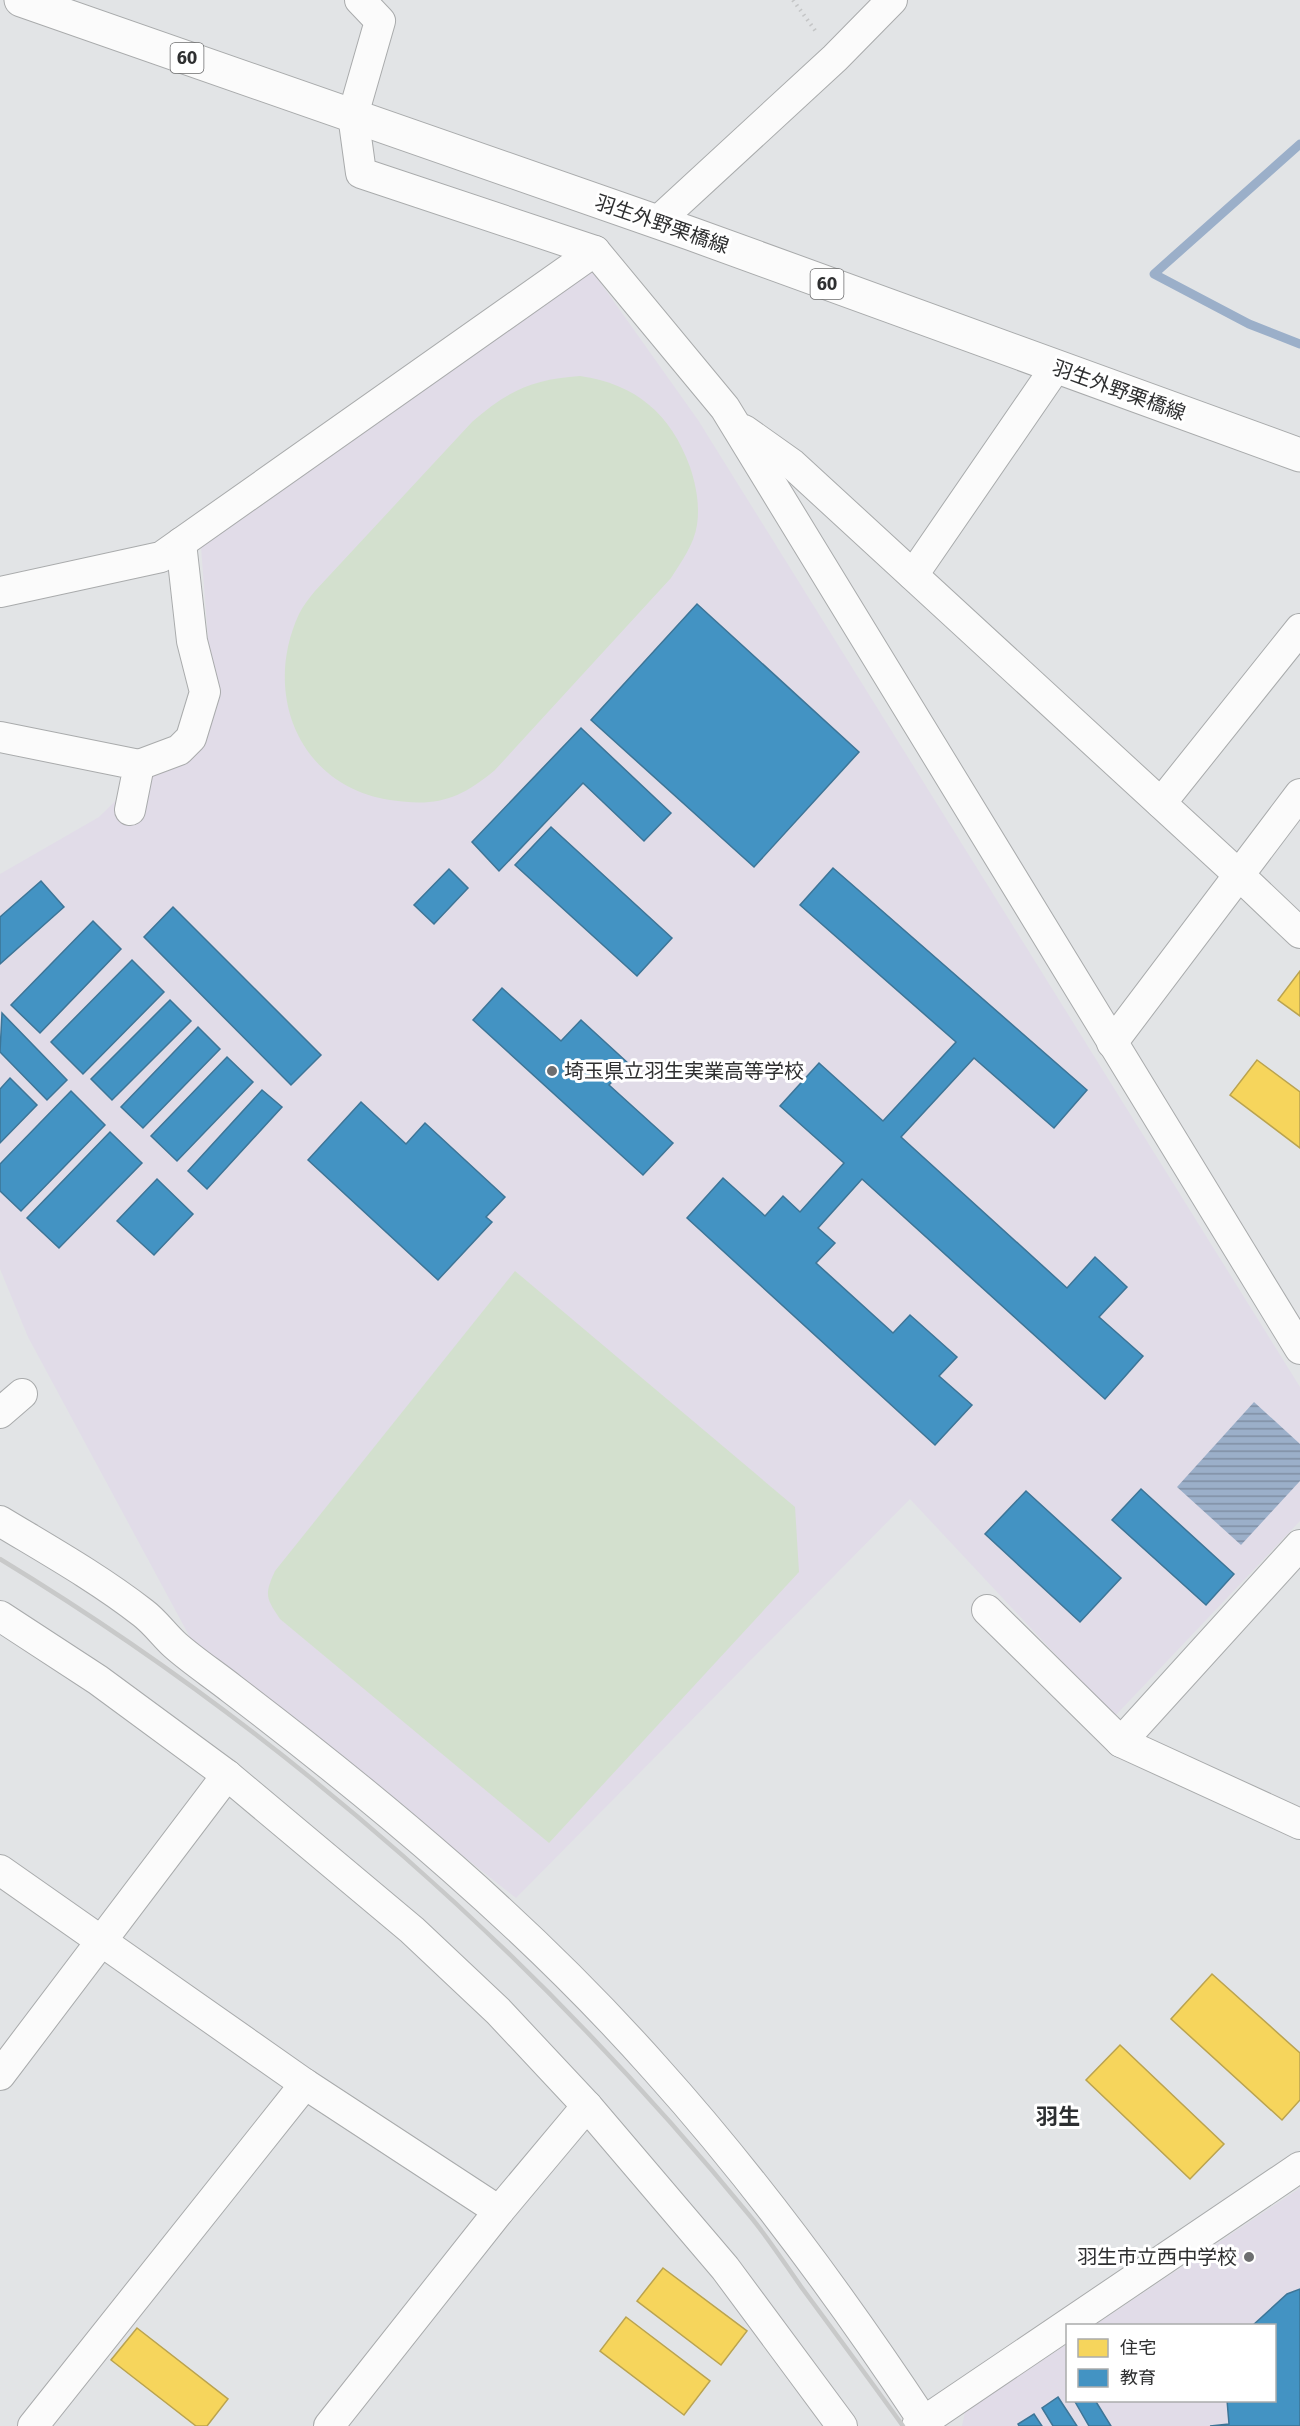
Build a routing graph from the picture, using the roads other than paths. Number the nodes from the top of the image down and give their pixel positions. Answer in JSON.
{"nodes":[{"id":1,"x":21,"y":0,"type":"edge"},
{"id":2,"x":360,"y":0,"type":"edge"},
{"id":3,"x":892,"y":0,"type":"edge"},
{"id":4,"x":353,"y":115,"type":"junction"},
{"id":5,"x":657,"y":222,"type":"junction"},
{"id":6,"x":595,"y":251,"type":"junction"},
{"id":7,"x":1056,"y":367,"type":"junction"},
{"id":8,"x":735,"y":423,"type":"junction"},
{"id":9,"x":1300,"y":455,"type":"edge"},
{"id":10,"x":181,"y":543,"type":"junction"},
{"id":11,"x":913,"y":575,"type":"junction"},
{"id":12,"x":0,"y":592,"type":"edge"},
{"id":13,"x":1300,"y":629,"type":"edge"},
{"id":14,"x":0,"y":737,"type":"edge"},
{"id":15,"x":139,"y":765,"type":"junction"},
{"id":16,"x":1300,"y":794,"type":"edge"},
{"id":17,"x":1161,"y":803,"type":"junction"},
{"id":18,"x":130,"y":810,"type":"dead end"},
{"id":19,"x":1239,"y":874,"type":"junction"},
{"id":20,"x":1300,"y":933,"type":"edge"},
{"id":21,"x":1112,"y":1043,"type":"junction"},
{"id":22,"x":1300,"y":1349,"type":"edge"},
{"id":23,"x":22,"y":1394,"type":"dead end"},
{"id":24,"x":0,"y":1413,"type":"edge"},
{"id":25,"x":0,"y":1521,"type":"edge"},
{"id":26,"x":1300,"y":1545,"type":"edge"},
{"id":27,"x":987,"y":1610,"type":"dead end"},
{"id":28,"x":0,"y":1616,"type":"edge"},
{"id":29,"x":1121,"y":1742,"type":"junction"},
{"id":30,"x":227,"y":1775,"type":"junction"},
{"id":31,"x":1300,"y":1824,"type":"edge"},
{"id":32,"x":0,"y":1870,"type":"edge"},
{"id":33,"x":100,"y":1941,"type":"junction"},
{"id":34,"x":0,"y":2075,"type":"edge"},
{"id":35,"x":305,"y":2084,"type":"junction"},
{"id":36,"x":587,"y":2106,"type":"junction"},
{"id":37,"x":1300,"y":2167,"type":"edge"},
{"id":38,"x":499,"y":2211,"type":"junction"},
{"id":39,"x":1071,"y":2324,"type":"edge"},
{"id":40,"x":1066,"y":2327,"type":"edge"},
{"id":41,"x":928,"y":2422,"type":"edge"},
{"id":42,"x":33,"y":2426,"type":"edge"},
{"id":43,"x":329,"y":2426,"type":"edge"},
{"id":44,"x":842,"y":2426,"type":"edge"}],
"edges":[{"from":1,"to":4,"type":"main road","name":"羽生外野栗橋線","number":"60"},
{"from":2,"to":4,"type":"street"},
{"from":3,"to":5,"type":"street"},
{"from":4,"to":5,"type":"main road","name":"羽生外野栗橋線","number":"60"},
{"from":4,"to":6,"type":"street"},
{"from":5,"to":7,"type":"main road","name":"羽生外野栗橋線","number":"60"},
{"from":6,"to":8,"type":"street"},
{"from":6,"to":10,"type":"street"},
{"from":7,"to":9,"type":"main road","name":"羽生外野栗橋線","number":"60"},
{"from":7,"to":11,"type":"street"},
{"from":8,"to":11,"type":"street"},
{"from":8,"to":21,"type":"street"},
{"from":10,"to":12,"type":"street"},
{"from":10,"to":15,"type":"street"},
{"from":11,"to":17,"type":"street"},
{"from":13,"to":17,"type":"street"},
{"from":14,"to":15,"type":"street"},
{"from":15,"to":18,"type":"street"},
{"from":16,"to":19,"type":"street"},
{"from":17,"to":19,"type":"street"},
{"from":19,"to":20,"type":"street"},
{"from":19,"to":21,"type":"street"},
{"from":21,"to":22,"type":"street"},
{"from":23,"to":24,"type":"street"},
{"from":25,"to":41,"type":"street"},
{"from":26,"to":29,"type":"street"},
{"from":27,"to":29,"type":"street"},
{"from":28,"to":30,"type":"street"},
{"from":29,"to":31,"type":"street"},
{"from":30,"to":33,"type":"street"},
{"from":30,"to":36,"type":"street"},
{"from":32,"to":33,"type":"street"},
{"from":33,"to":34,"type":"street"},
{"from":33,"to":35,"type":"street"},
{"from":35,"to":38,"type":"street"},
{"from":35,"to":42,"type":"street"},
{"from":36,"to":38,"type":"street"},
{"from":36,"to":44,"type":"street"},
{"from":37,"to":39,"type":"street"},
{"from":38,"to":43,"type":"street"},
{"from":40,"to":41,"type":"street"}]}
